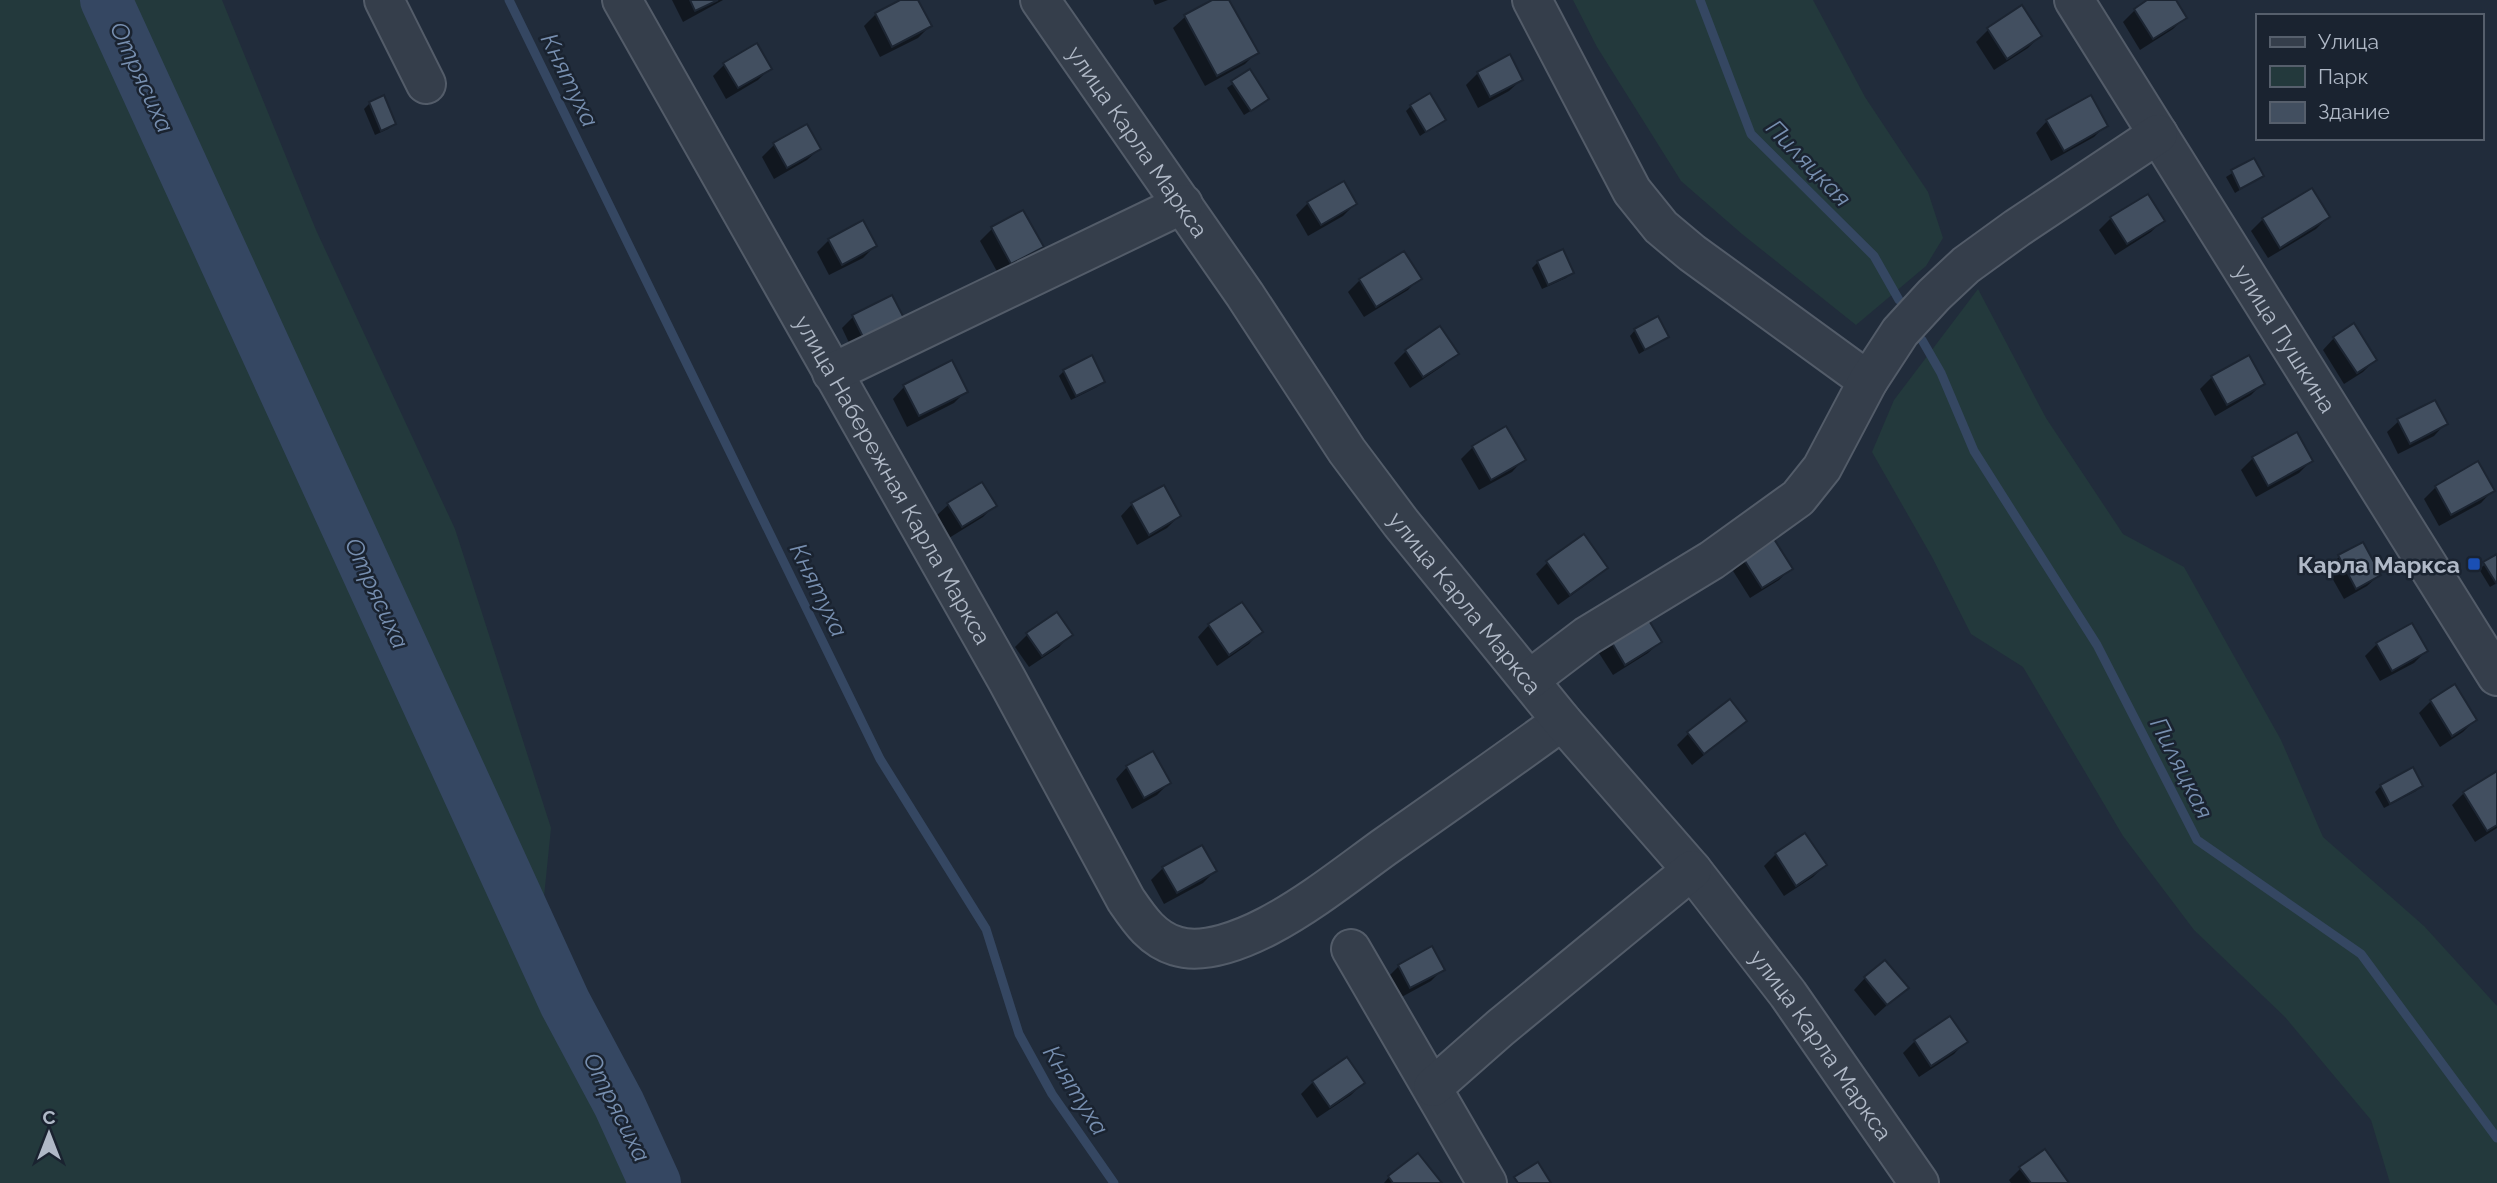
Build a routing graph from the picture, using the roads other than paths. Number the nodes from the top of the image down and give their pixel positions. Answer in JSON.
{"nodes":[{"id":1,"x":384,"y":0,"type":"edge"},
{"id":2,"x":622,"y":0,"type":"edge"},
{"id":3,"x":1040,"y":0,"type":"edge"},
{"id":4,"x":1532,"y":0,"type":"edge"},
{"id":5,"x":2074,"y":0,"type":"edge"},
{"id":6,"x":426,"y":84,"type":"dead end"},
{"id":7,"x":2158,"y":134,"type":"junction"},
{"id":8,"x":1183,"y":204,"type":"junction"},
{"id":9,"x":832,"y":373,"type":"junction"},
{"id":10,"x":1867,"y":381,"type":"junction"},
{"id":11,"x":2497,"y":676,"type":"edge"},
{"id":12,"x":1530,"y":680,"type":"junction"},
{"id":13,"x":1562,"y":721,"type":"junction"},
{"id":14,"x":1692,"y":870,"type":"junction"},
{"id":15,"x":1350,"y":949,"type":"dead end"},
{"id":16,"x":1433,"y":1087,"type":"junction"},
{"id":17,"x":1487,"y":1183,"type":"edge"},
{"id":18,"x":1919,"y":1183,"type":"edge"}],
"edges":[{"from":1,"to":6,"type":"street"},
{"from":2,"to":9,"type":"street","name":"улица Набережная Карла Маркса"},
{"from":3,"to":8,"type":"street","name":"улица Карла Маркса"},
{"from":4,"to":10,"type":"street"},
{"from":5,"to":7,"type":"street","name":"улица Пушкина"},
{"from":7,"to":10,"type":"street"},
{"from":7,"to":11,"type":"street","name":"улица Пушкина"},
{"from":8,"to":9,"type":"street"},
{"from":8,"to":12,"type":"street","name":"улица Карла Маркса"},
{"from":9,"to":13,"type":"street","name":"улица Набережная Карла Маркса"},
{"from":10,"to":12,"type":"street"},
{"from":12,"to":13,"type":"street","name":"улица Карла Маркса"},
{"from":13,"to":14,"type":"street","name":"улица Карла Маркса"},
{"from":14,"to":16,"type":"street"},
{"from":14,"to":18,"type":"street","name":"улица Карла Маркса"},
{"from":15,"to":16,"type":"street"},
{"from":16,"to":17,"type":"street"}]}
